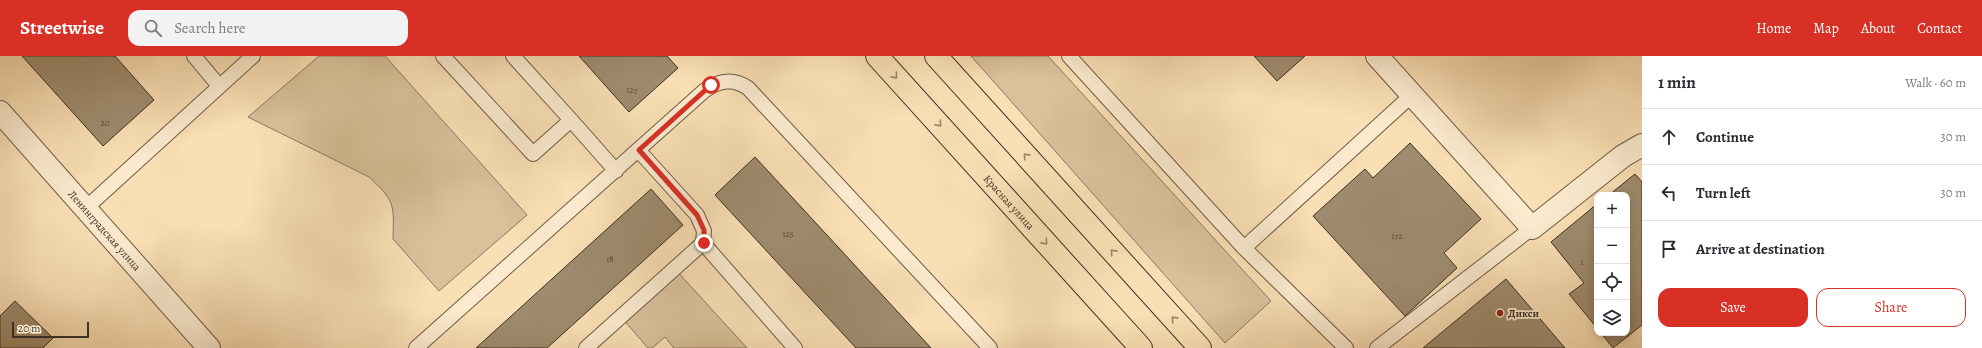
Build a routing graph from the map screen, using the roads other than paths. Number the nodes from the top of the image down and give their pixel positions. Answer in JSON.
{"nodes":[{"id":1,"x":194,"y":56,"type":"edge"},
{"id":2,"x":252,"y":56,"type":"edge"},
{"id":3,"x":443,"y":56,"type":"edge"},
{"id":4,"x":513,"y":56,"type":"edge"},
{"id":5,"x":877,"y":56,"type":"edge"},
{"id":6,"x":936,"y":56,"type":"edge"},
{"id":7,"x":1069,"y":56,"type":"edge"},
{"id":8,"x":1377,"y":56,"type":"edge"},
{"id":9,"x":219,"y":86,"type":"junction"},
{"id":10,"x":1412,"y":95,"type":"junction"},
{"id":11,"x":0,"y":112,"type":"edge"},
{"id":12,"x":571,"y":120,"type":"junction"},
{"id":13,"x":1642,"y":145,"type":"edge"},
{"id":14,"x":639,"y":150,"type":"junction"},
{"id":15,"x":616,"y":171,"type":"junction"},
{"id":16,"x":86,"y":208,"type":"junction"},
{"id":17,"x":1532,"y":228,"type":"junction"},
{"id":18,"x":704,"y":243,"type":"junction"},
{"id":19,"x":1244,"y":248,"type":"junction"},
{"id":20,"x":209,"y":348,"type":"edge"},
{"id":21,"x":416,"y":348,"type":"edge"},
{"id":22,"x":586,"y":348,"type":"edge"},
{"id":23,"x":795,"y":348,"type":"edge"},
{"id":24,"x":990,"y":348,"type":"edge"},
{"id":25,"x":1141,"y":348,"type":"edge"},
{"id":26,"x":1200,"y":348,"type":"edge"},
{"id":27,"x":1346,"y":348,"type":"edge"},
{"id":28,"x":1376,"y":348,"type":"edge"}],
"edges":[{"from":1,"to":9,"type":"lane"},
{"from":2,"to":9,"type":"lane"},
{"from":3,"to":12,"type":"lane"},
{"from":4,"to":12,"type":"lane"},
{"from":5,"to":25,"type":"highway","name":"Красная улица","one_way":true},
{"from":26,"to":6,"type":"highway","one_way":true},
{"from":7,"to":19,"type":"lane"},
{"from":8,"to":10,"type":"street"},
{"from":9,"to":16,"type":"lane"},
{"from":10,"to":17,"type":"street"},
{"from":10,"to":19,"type":"lane"},
{"from":11,"to":16,"type":"street","name":"Ленинградская улица"},
{"from":12,"to":15,"type":"lane"},
{"from":13,"to":17,"type":"street"},
{"from":14,"to":15,"type":"lane"},
{"from":14,"to":18,"type":"lane"},
{"from":14,"to":24,"type":"lane"},
{"from":15,"to":21,"type":"lane"},
{"from":16,"to":20,"type":"street","name":"Ленинградская улица"},
{"from":17,"to":28,"type":"lane"},
{"from":18,"to":22,"type":"lane"},
{"from":18,"to":23,"type":"lane"},
{"from":19,"to":27,"type":"lane"}]}
